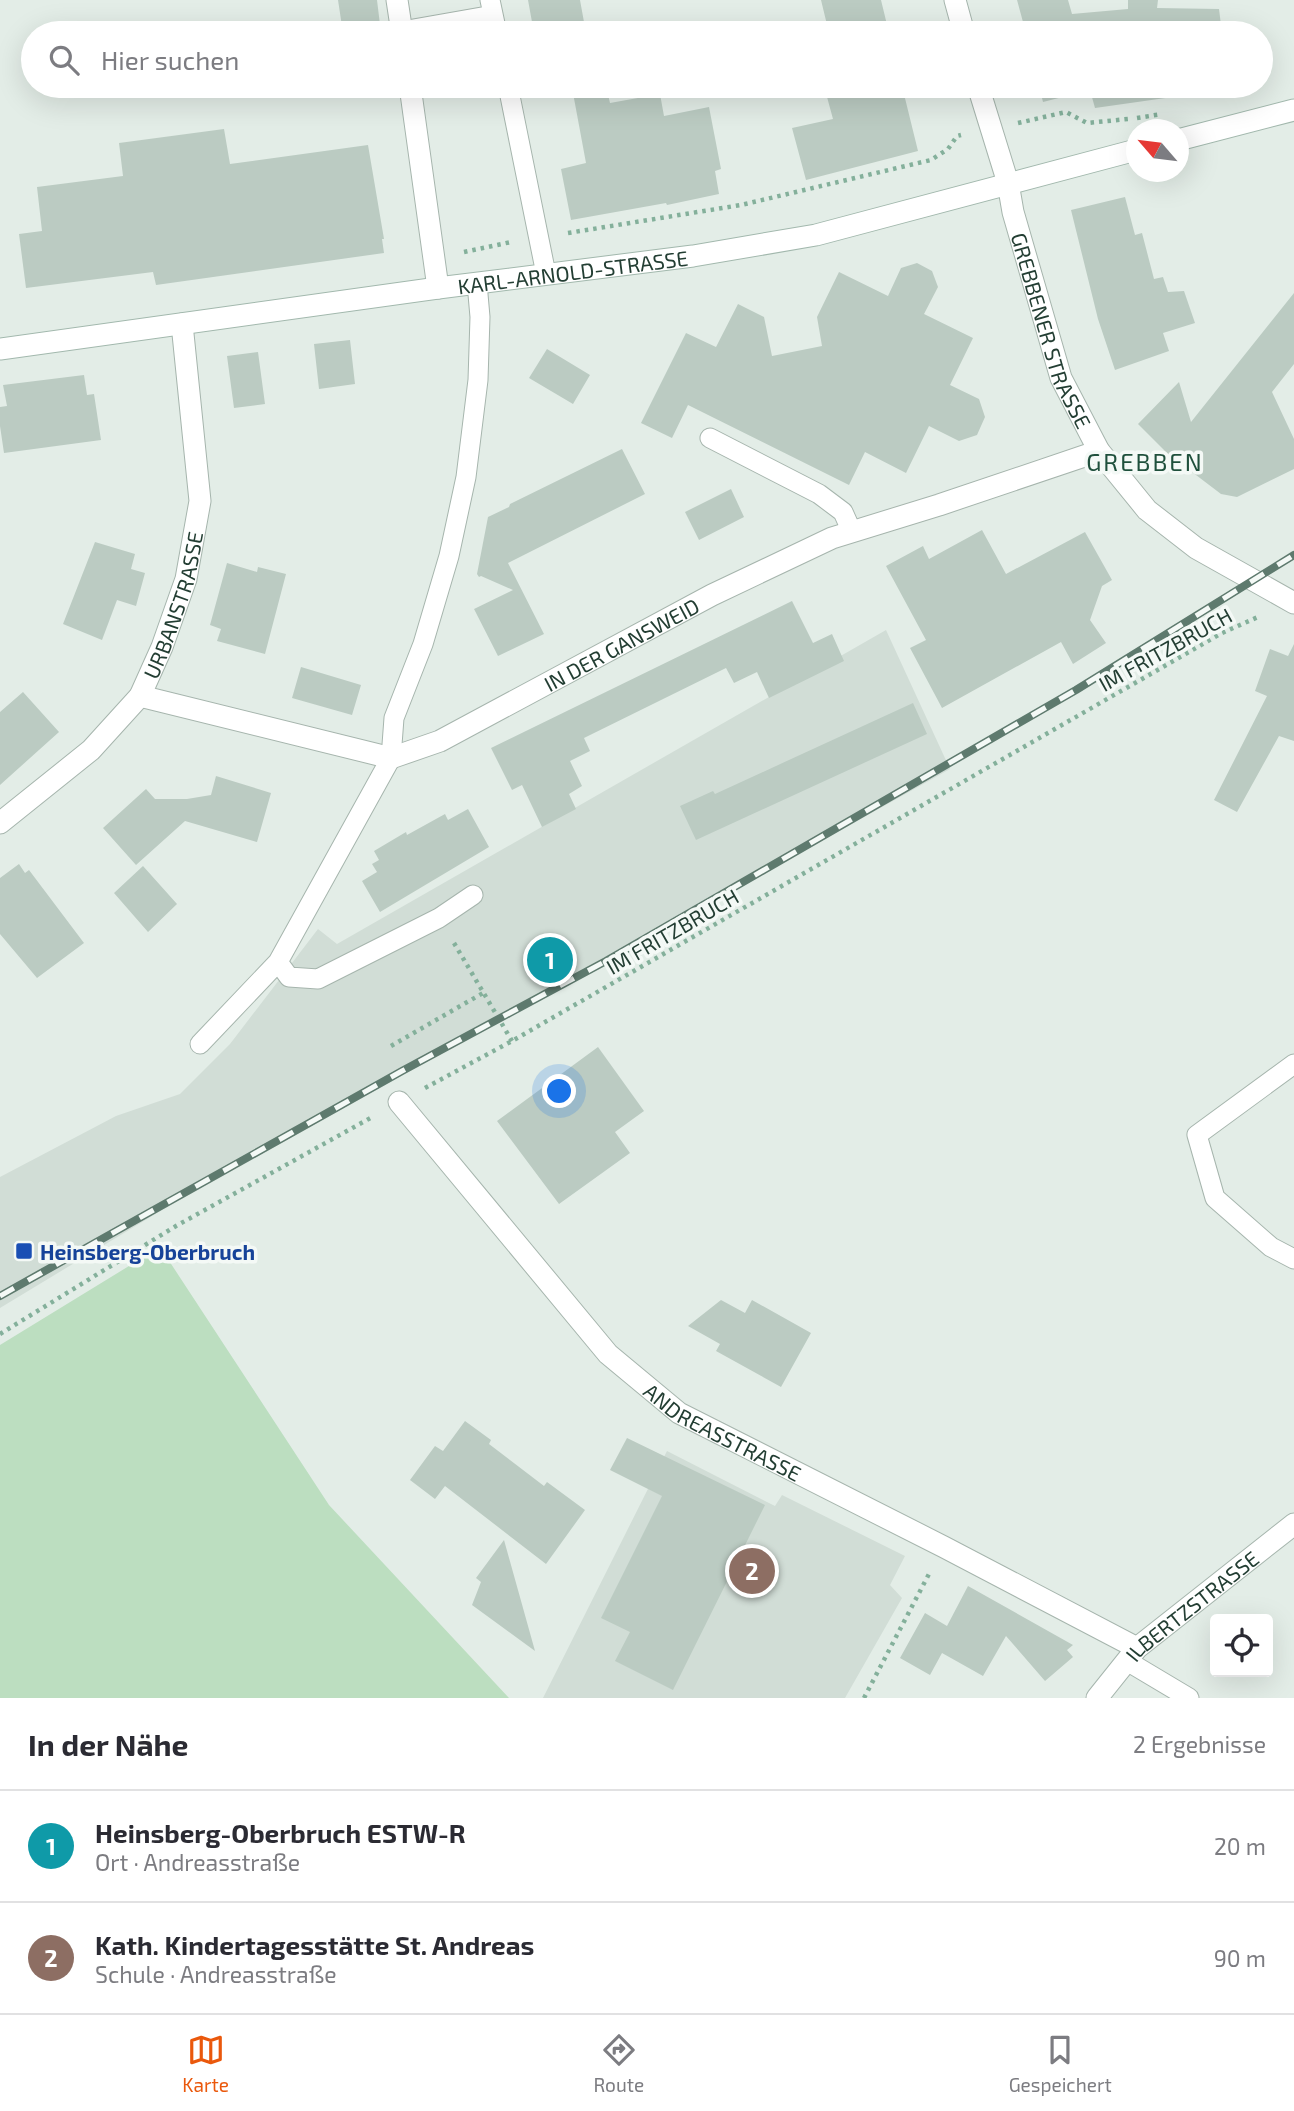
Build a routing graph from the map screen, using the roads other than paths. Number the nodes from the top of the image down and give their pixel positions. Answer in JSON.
{"nodes":[{"id":1,"x":397,"y":0,"type":"edge"},
{"id":2,"x":955,"y":0,"type":"edge"},
{"id":3,"x":494,"y":16,"type":"edge"},
{"id":4,"x":400,"y":21,"type":"edge"},
{"id":5,"x":465,"y":21,"type":"edge"},
{"id":6,"x":961,"y":21,"type":"edge"},
{"id":7,"x":412,"y":98,"type":"edge"},
{"id":8,"x":511,"y":98,"type":"edge"},
{"id":9,"x":981,"y":98,"type":"edge"},
{"id":10,"x":1294,"y":110,"type":"edge"},
{"id":11,"x":1189,"y":137,"type":"edge"},
{"id":12,"x":1126,"y":153,"type":"edge"},
{"id":13,"x":1008,"y":183,"type":"junction"},
{"id":14,"x":546,"y":274,"type":"junction"},
{"id":15,"x":477,"y":283,"type":"junction"},
{"id":16,"x":438,"y":288,"type":"junction"},
{"id":17,"x":182,"y":324,"type":"junction"},
{"id":18,"x":0,"y":349,"type":"edge"},
{"id":19,"x":710,"y":438,"type":"dead end"},
{"id":20,"x":1099,"y":451,"type":"junction"},
{"id":21,"x":852,"y":532,"type":"junction"},
{"id":22,"x":1292,"y":603,"type":"edge"},
{"id":23,"x":140,"y":695,"type":"junction"},
{"id":24,"x":391,"y":758,"type":"junction"},
{"id":25,"x":0,"y":823,"type":"edge"},
{"id":26,"x":473,"y":895,"type":"dead end"},
{"id":27,"x":278,"y":962,"type":"junction"},
{"id":28,"x":200,"y":1044,"type":"dead end"},
{"id":29,"x":1294,"y":1064,"type":"edge"},
{"id":30,"x":399,"y":1102,"type":"road end"},
{"id":31,"x":1294,"y":1259,"type":"edge"},
{"id":32,"x":1294,"y":1524,"type":"edge"},
{"id":33,"x":1132,"y":1654,"type":"junction"},
{"id":34,"x":1097,"y":1698,"type":"edge"},
{"id":35,"x":1189,"y":1698,"type":"edge"}],
"edges":[{"from":1,"to":4,"type":"street"},
{"from":2,"to":6,"type":"street"},
{"from":3,"to":5,"type":"lane"},
{"from":7,"to":16,"type":"street"},
{"from":8,"to":14,"type":"lane"},
{"from":9,"to":13,"type":"street","name":"GREBBENER STRASSE"},
{"from":10,"to":11,"type":"street"},
{"from":12,"to":13,"type":"street","name":"KARL-ARNOLD-STRASSE"},
{"from":13,"to":14,"type":"street","name":"KARL-ARNOLD-STRASSE"},
{"from":13,"to":20,"type":"street","name":"GREBBENER STRASSE"},
{"from":14,"to":15,"type":"street","name":"KARL-ARNOLD-STRASSE"},
{"from":15,"to":16,"type":"street","name":"KARL-ARNOLD-STRASSE"},
{"from":15,"to":24,"type":"lane"},
{"from":16,"to":17,"type":"street","name":"KARL-ARNOLD-STRASSE"},
{"from":17,"to":18,"type":"street","name":"KARL-ARNOLD-STRASSE"},
{"from":17,"to":23,"type":"street","name":"URBANSTRASSE"},
{"from":19,"to":21,"type":"lane"},
{"from":20,"to":21,"type":"street","name":"IN DER GANSWEID"},
{"from":20,"to":22,"type":"street","name":"GREBBENER STRASSE"},
{"from":21,"to":24,"type":"street","name":"IN DER GANSWEID"},
{"from":23,"to":24,"type":"street"},
{"from":23,"to":25,"type":"street","name":"URBANSTRASSE"},
{"from":24,"to":27,"type":"lane"},
{"from":26,"to":27,"type":"lane"},
{"from":27,"to":28,"type":"lane"},
{"from":29,"to":31,"type":"lane"},
{"from":30,"to":33,"type":"street","name":"ANDREASSTRASSE"},
{"from":32,"to":33,"type":"street","name":"ILBERTZSTRASSE"},
{"from":33,"to":34,"type":"street","name":"ILBERTZSTRASSE"},
{"from":33,"to":35,"type":"lane"}]}
